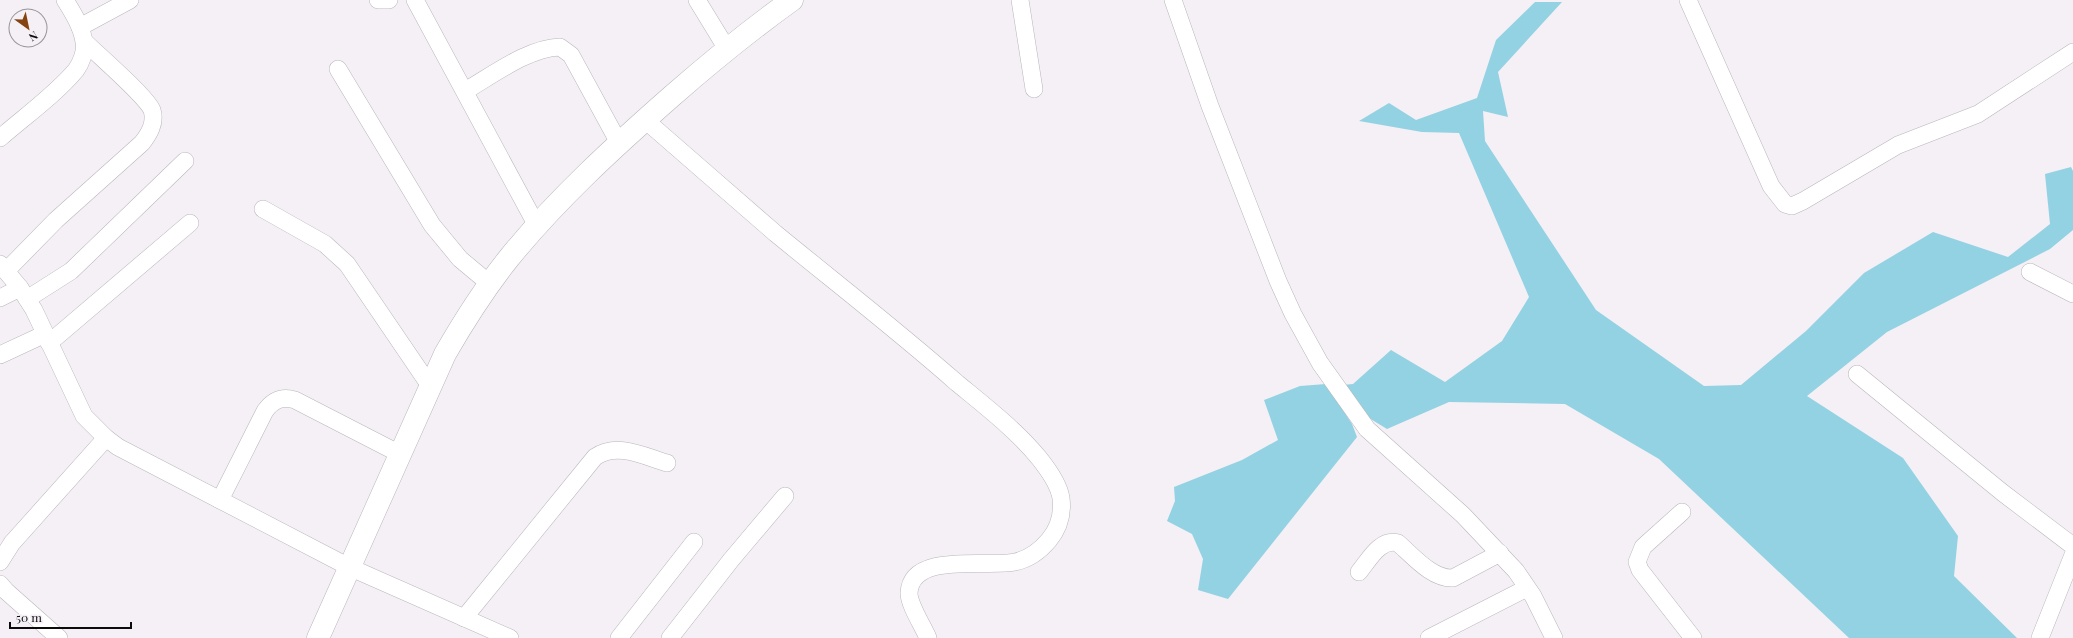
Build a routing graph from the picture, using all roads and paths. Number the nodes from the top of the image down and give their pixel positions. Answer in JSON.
{"nodes":[{"id":1,"x":65,"y":0,"type":"edge"},
{"id":2,"x":130,"y":0,"type":"edge"},
{"id":3,"x":378,"y":0,"type":"edge"},
{"id":4,"x":389,"y":0,"type":"edge"},
{"id":5,"x":415,"y":0,"type":"edge"},
{"id":6,"x":697,"y":0,"type":"edge"},
{"id":7,"x":792,"y":0,"type":"edge"},
{"id":8,"x":1020,"y":0,"type":"edge"},
{"id":9,"x":1173,"y":0,"type":"edge"},
{"id":10,"x":1688,"y":0,"type":"edge"},
{"id":11,"x":82,"y":34,"type":"junction"},
{"id":12,"x":727,"y":49,"type":"junction"},
{"id":13,"x":2073,"y":52,"type":"edge"},
{"id":14,"x":338,"y":70,"type":"dead end"},
{"id":15,"x":1034,"y":89,"type":"dead end"},
{"id":16,"x":465,"y":91,"type":"junction"},
{"id":17,"x":644,"y":119,"type":"junction"},
{"id":18,"x":0,"y":138,"type":"edge"},
{"id":19,"x":619,"y":143,"type":"junction"},
{"id":20,"x":185,"y":161,"type":"dead end"},
{"id":21,"x":263,"y":209,"type":"dead end"},
{"id":22,"x":190,"y":223,"type":"dead end"},
{"id":23,"x":537,"y":226,"type":"junction"},
{"id":24,"x":3,"y":268,"type":"edge"},
{"id":25,"x":2030,"y":272,"type":"dead end"},
{"id":26,"x":490,"y":284,"type":"junction"},
{"id":27,"x":24,"y":293,"type":"junction"},
{"id":28,"x":2073,"y":294,"type":"edge"},
{"id":29,"x":0,"y":298,"type":"edge"},
{"id":30,"x":47,"y":338,"type":"junction"},
{"id":31,"x":0,"y":355,"type":"edge"},
{"id":32,"x":1857,"y":374,"type":"dead end"},
{"id":33,"x":430,"y":386,"type":"junction"},
{"id":34,"x":106,"y":438,"type":"junction"},
{"id":35,"x":400,"y":454,"type":"junction"},
{"id":36,"x":667,"y":463,"type":"dead end"},
{"id":37,"x":785,"y":496,"type":"dead end"},
{"id":38,"x":220,"y":500,"type":"junction"},
{"id":39,"x":1682,"y":512,"type":"dead end"},
{"id":40,"x":694,"y":542,"type":"dead end"},
{"id":41,"x":2073,"y":546,"type":"edge"},
{"id":42,"x":1500,"y":553,"type":"junction"},
{"id":43,"x":0,"y":562,"type":"edge"},
{"id":44,"x":2072,"y":565,"type":"edge"},
{"id":45,"x":349,"y":567,"type":"junction"},
{"id":46,"x":1360,"y":572,"type":"dead end"},
{"id":47,"x":0,"y":584,"type":"edge"},
{"id":48,"x":1527,"y":588,"type":"junction"},
{"id":49,"x":464,"y":618,"type":"junction"},
{"id":50,"x":59,"y":638,"type":"edge"},
{"id":51,"x":318,"y":638,"type":"edge"},
{"id":52,"x":510,"y":638,"type":"edge"},
{"id":53,"x":619,"y":638,"type":"edge"},
{"id":54,"x":670,"y":638,"type":"edge"},
{"id":55,"x":928,"y":638,"type":"edge"},
{"id":56,"x":1429,"y":638,"type":"edge"},
{"id":57,"x":1554,"y":638,"type":"edge"},
{"id":58,"x":1693,"y":638,"type":"edge"},
{"id":59,"x":2040,"y":638,"type":"edge"}],
"edges":[{"from":1,"to":11,"type":"street"},
{"from":2,"to":11,"type":"street"},
{"from":3,"to":4,"type":"street"},
{"from":5,"to":16,"type":"street"},
{"from":6,"to":12,"type":"street"},
{"from":7,"to":12,"type":"street"},
{"from":8,"to":15,"type":"street"},
{"from":9,"to":42,"type":"street"},
{"from":10,"to":13,"type":"street"},
{"from":11,"to":18,"type":"street"},
{"from":11,"to":24,"type":"street"},
{"from":12,"to":17,"type":"street"},
{"from":14,"to":26,"type":"street"},
{"from":16,"to":19,"type":"street"},
{"from":16,"to":23,"type":"street"},
{"from":17,"to":19,"type":"street"},
{"from":17,"to":55,"type":"street"},
{"from":19,"to":23,"type":"street"},
{"from":20,"to":27,"type":"street"},
{"from":21,"to":33,"type":"street"},
{"from":22,"to":30,"type":"street"},
{"from":23,"to":26,"type":"street"},
{"from":24,"to":27,"type":"street"},
{"from":25,"to":28,"type":"street"},
{"from":26,"to":33,"type":"street"},
{"from":27,"to":29,"type":"street"},
{"from":27,"to":30,"type":"street"},
{"from":30,"to":31,"type":"street"},
{"from":30,"to":34,"type":"street"},
{"from":32,"to":41,"type":"street"},
{"from":33,"to":35,"type":"street"},
{"from":34,"to":38,"type":"street"},
{"from":34,"to":43,"type":"street"},
{"from":35,"to":38,"type":"street"},
{"from":35,"to":45,"type":"street"},
{"from":36,"to":49,"type":"street"},
{"from":37,"to":54,"type":"street"},
{"from":38,"to":45,"type":"street"},
{"from":39,"to":58,"type":"street"},
{"from":40,"to":53,"type":"street"},
{"from":42,"to":46,"type":"street"},
{"from":42,"to":48,"type":"street"},
{"from":44,"to":59,"type":"street"},
{"from":45,"to":49,"type":"street"},
{"from":45,"to":51,"type":"street"},
{"from":47,"to":50,"type":"street"},
{"from":48,"to":56,"type":"street"},
{"from":48,"to":57,"type":"street"},
{"from":49,"to":52,"type":"street"}]}
